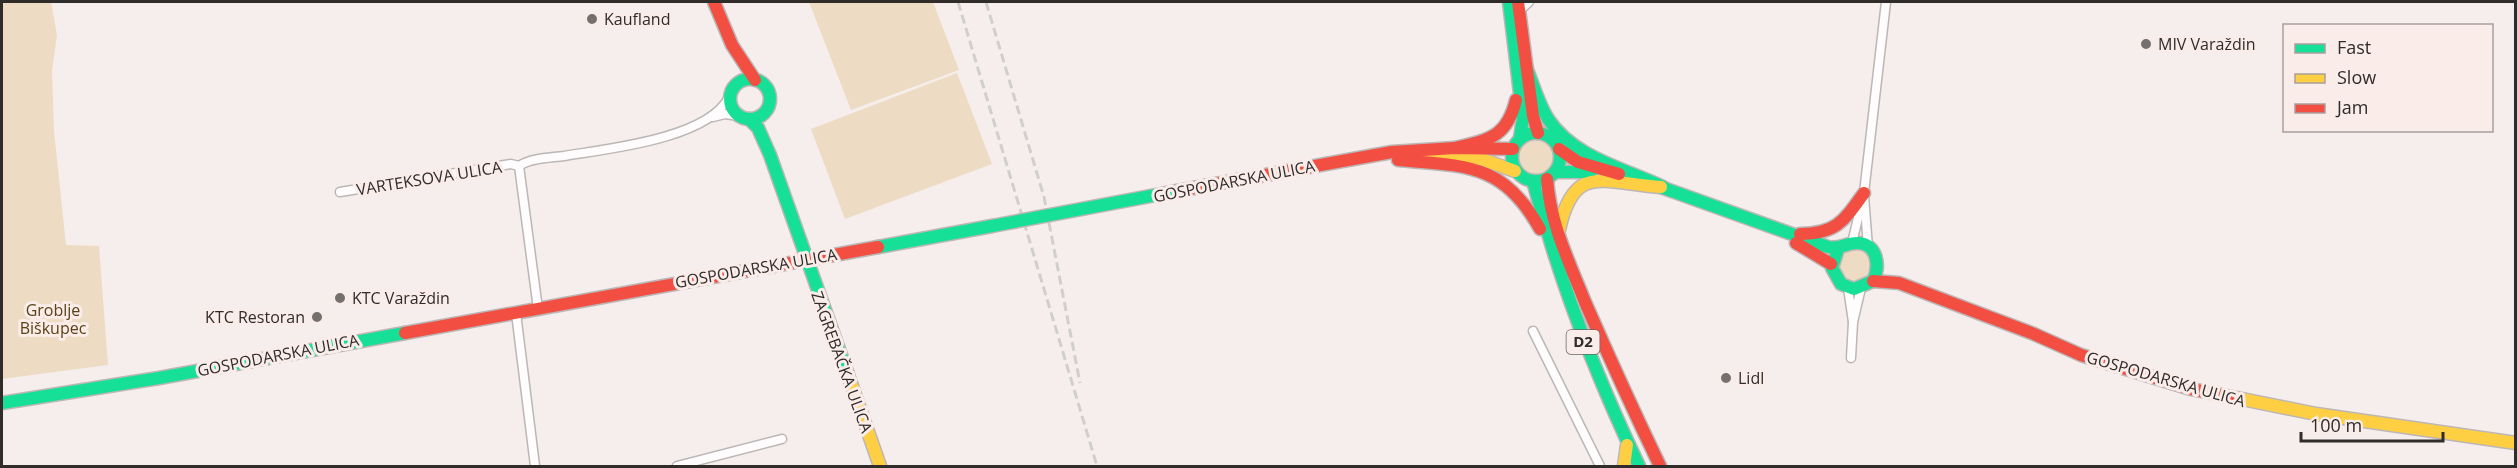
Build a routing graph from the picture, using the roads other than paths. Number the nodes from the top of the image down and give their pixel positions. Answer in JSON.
{"nodes":[{"id":1,"x":714,"y":2,"type":"edge"},
{"id":2,"x":1509,"y":2,"type":"edge"},
{"id":3,"x":1529,"y":2,"type":"edge"},
{"id":4,"x":1886,"y":2,"type":"edge"},
{"id":5,"x":1519,"y":6,"type":"edge"},
{"id":6,"x":732,"y":45,"type":"junction"},
{"id":7,"x":1526,"y":67,"type":"junction"},
{"id":8,"x":755,"y":80,"type":"junction"},
{"id":9,"x":1517,"y":81,"type":"junction"},
{"id":10,"x":732,"y":91,"type":"junction"},
{"id":11,"x":767,"y":108,"type":"junction"},
{"id":12,"x":709,"y":117,"type":"junction"},
{"id":13,"x":744,"y":118,"type":"junction"},
{"id":14,"x":1538,"y":133,"type":"junction"},
{"id":15,"x":1516,"y":144,"type":"junction"},
{"id":16,"x":1455,"y":148,"type":"junction"},
{"id":17,"x":1559,"y":149,"type":"junction"},
{"id":18,"x":770,"y":155,"type":"junction"},
{"id":19,"x":1366,"y":157,"type":"junction"},
{"id":20,"x":1398,"y":160,"type":"junction"},
{"id":21,"x":519,"y":166,"type":"junction"},
{"id":22,"x":1515,"y":171,"type":"junction"},
{"id":23,"x":1551,"y":175,"type":"junction"},
{"id":24,"x":1634,"y":179,"type":"junction"},
{"id":25,"x":1533,"y":182,"type":"junction"},
{"id":26,"x":1663,"y":187,"type":"junction"},
{"id":27,"x":340,"y":192,"type":"dead end"},
{"id":28,"x":1864,"y":193,"type":"junction"},
{"id":29,"x":1780,"y":233,"type":"junction"},
{"id":30,"x":1553,"y":237,"type":"junction"},
{"id":31,"x":1852,"y":243,"type":"junction"},
{"id":32,"x":1868,"y":247,"type":"junction"},
{"id":33,"x":1838,"y":249,"type":"junction"},
{"id":34,"x":805,"y":258,"type":"junction"},
{"id":35,"x":1832,"y":264,"type":"junction"},
{"id":36,"x":1878,"y":267,"type":"junction"},
{"id":37,"x":1873,"y":281,"type":"junction"},
{"id":38,"x":1899,"y":283,"type":"junction"},
{"id":39,"x":1848,"y":288,"type":"junction"},
{"id":40,"x":1861,"y":288,"type":"junction"},
{"id":41,"x":538,"y":309,"type":"junction"},
{"id":42,"x":516,"y":313,"type":"junction"},
{"id":43,"x":1853,"y":322,"type":"junction"},
{"id":44,"x":1533,"y":331,"type":"dead end"},
{"id":45,"x":1851,"y":358,"type":"dead end"},
{"id":46,"x":2,"y":403,"type":"edge"},
{"id":47,"x":782,"y":439,"type":"dead end"},
{"id":48,"x":1626,"y":441,"type":"junction"},
{"id":49,"x":2516,"y":443,"type":"edge"},
{"id":50,"x":535,"y":466,"type":"edge"},
{"id":51,"x":677,"y":466,"type":"edge"},
{"id":52,"x":880,"y":466,"type":"edge"},
{"id":53,"x":1600,"y":466,"type":"edge"},
{"id":54,"x":1624,"y":466,"type":"edge"},
{"id":55,"x":1639,"y":466,"type":"edge"},
{"id":56,"x":1660,"y":466,"type":"edge"}],
"edges":[{"from":1,"to":6,"type":"main road","name":"ZAGREBAČKA ULICA"},
{"from":2,"to":9,"type":"main road"},
{"from":3,"to":5,"type":"street"},
{"from":4,"to":28,"type":"street","name":"GOSPODARSKA ULICA"},
{"from":5,"to":7,"type":"main road"},
{"from":6,"to":8,"type":"main road","name":"ZAGREBAČKA ULICA"},
{"from":6,"to":10,"type":"main road","name":"ZAGREBAČKA ULICA"},
{"from":7,"to":14,"type":"main road"},
{"from":7,"to":26,"type":"main road"},
{"from":8,"to":10,"type":"main road"},
{"from":8,"to":11,"type":"main road","name":"ZAGREBAČKA ULICA"},
{"from":9,"to":15,"type":"main road"},
{"from":9,"to":16,"type":"main road"},
{"from":10,"to":12,"type":"street","name":"VARTEKSOVA ULICA"},
{"from":10,"to":13,"type":"main road","name":"ZAGREBAČKA ULICA"},
{"from":11,"to":13,"type":"main road"},
{"from":11,"to":18,"type":"main road","name":"ZAGREBAČKA ULICA"},
{"from":12,"to":13,"type":"street","name":"VARTEKSOVA ULICA"},
{"from":12,"to":21,"type":"street","name":"VARTEKSOVA ULICA"},
{"from":13,"to":18,"type":"main road","name":"ZAGREBAČKA ULICA"},
{"from":14,"to":15,"type":"main road"},
{"from":14,"to":17,"type":"main road"},
{"from":15,"to":16,"type":"main road","name":"GOSPODARSKA ULICA"},
{"from":15,"to":22,"type":"main road"},
{"from":16,"to":19,"type":"main road","name":"GOSPODARSKA ULICA"},
{"from":17,"to":23,"type":"main road","number":"D2"},
{"from":17,"to":24,"type":"main road"},
{"from":18,"to":34,"type":"main road","name":"ZAGREBAČKA ULICA"},
{"from":19,"to":20,"type":"main road"},
{"from":19,"to":34,"type":"main road","name":"GOSPODARSKA ULICA","bridge":true},
{"from":20,"to":22,"type":"main road"},
{"from":20,"to":30,"type":"main road"},
{"from":21,"to":27,"type":"street","name":"VARTEKSOVA ULICA"},
{"from":21,"to":41,"type":"street","name":"VARTEKSOVA ULICA"},
{"from":22,"to":25,"type":"main road"},
{"from":23,"to":24,"type":"main road"},
{"from":23,"to":25,"type":"main road"},
{"from":23,"to":30,"type":"main road","number":"D2"},
{"from":24,"to":26,"type":"main road"},
{"from":25,"to":30,"type":"main road","number":"D2"},
{"from":26,"to":29,"type":"main road"},
{"from":26,"to":30,"type":"main road"},
{"from":28,"to":29,"type":"main road"},
{"from":28,"to":31,"type":"street","name":"GOSPODARSKA ULICA"},
{"from":28,"to":32,"type":"street","name":"GOSPODARSKA ULICA"},
{"from":29,"to":33,"type":"main road"},
{"from":29,"to":35,"type":"main road"},
{"from":30,"to":48,"type":"main road","number":"D2"},
{"from":30,"to":56,"type":"main road","number":"D2"},
{"from":31,"to":32,"type":"main road"},
{"from":31,"to":33,"type":"main road"},
{"from":32,"to":36,"type":"main road","name":"GOSPODARSKA ULICA"},
{"from":33,"to":35,"type":"main road"},
{"from":34,"to":41,"type":"main road","name":"GOSPODARSKA ULICA"},
{"from":34,"to":52,"type":"main road","name":"ZAGREBAČKA ULICA"},
{"from":35,"to":39,"type":"main road"},
{"from":36,"to":37,"type":"main road"},
{"from":36,"to":38,"type":"main road","name":"GOSPODARSKA ULICA"},
{"from":37,"to":38,"type":"main road","name":"GOSPODARSKA ULICA"},
{"from":37,"to":40,"type":"main road"},
{"from":38,"to":49,"type":"main road","name":"GOSPODARSKA ULICA"},
{"from":39,"to":40,"type":"main road"},
{"from":39,"to":43,"type":"street"},
{"from":40,"to":43,"type":"street"},
{"from":41,"to":42,"type":"main road","name":"GOSPODARSKA ULICA"},
{"from":42,"to":46,"type":"main road","name":"GOSPODARSKA ULICA"},
{"from":42,"to":50,"type":"street"},
{"from":43,"to":45,"type":"street"},
{"from":44,"to":53,"type":"street"},
{"from":47,"to":51,"type":"street"},
{"from":48,"to":54,"type":"main road"},
{"from":48,"to":55,"type":"main road","number":"D2"}]}
